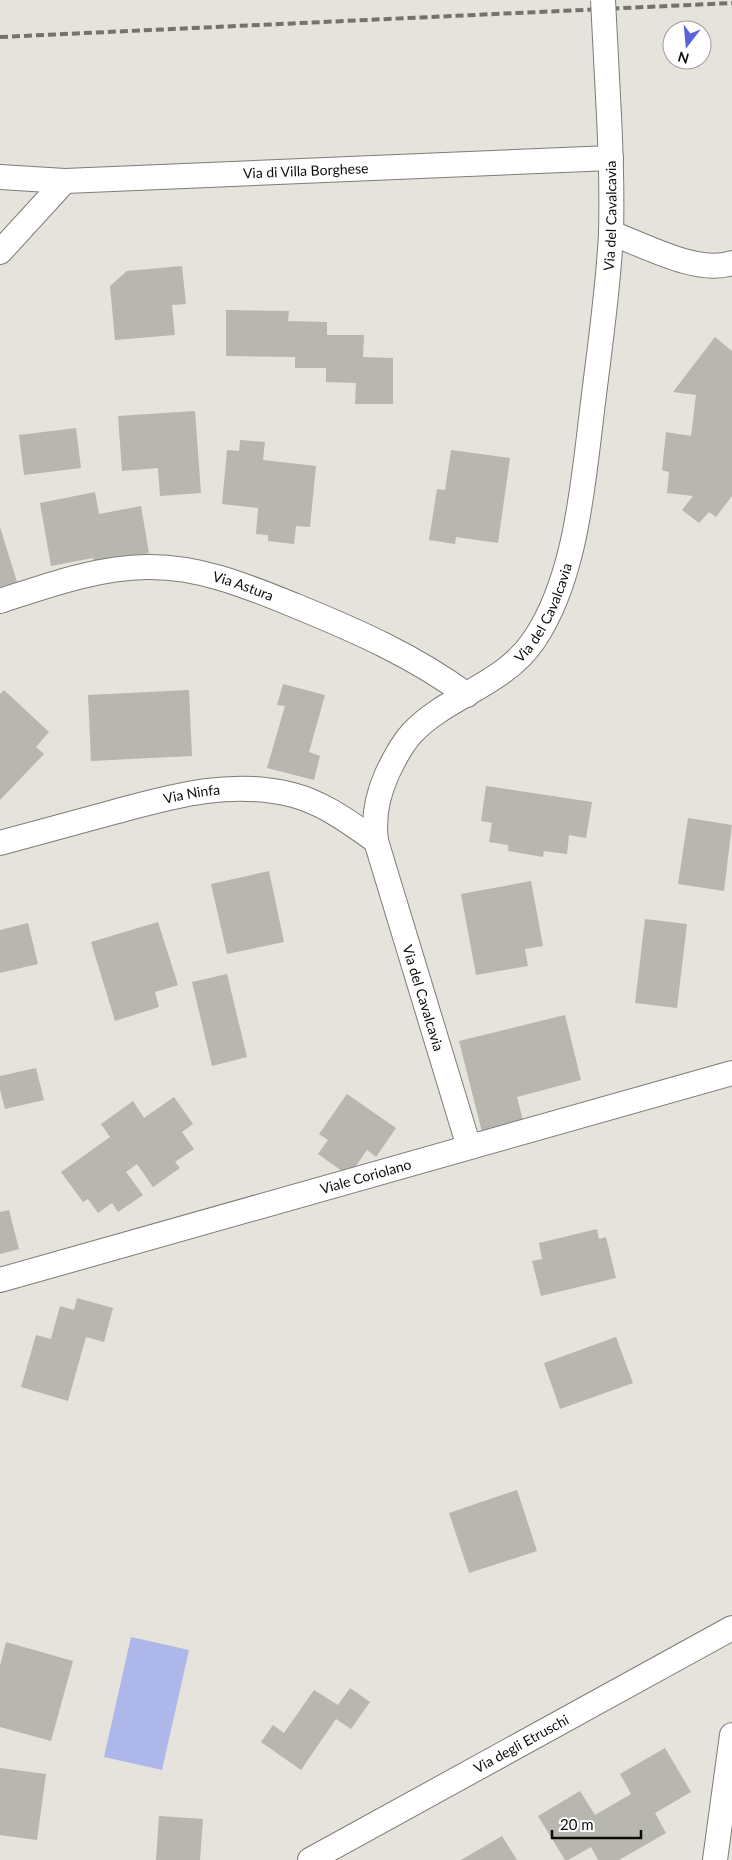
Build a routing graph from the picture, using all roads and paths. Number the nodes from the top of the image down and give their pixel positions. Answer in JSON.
{"nodes":[{"id":1,"x":603,"y":0,"type":"edge"},
{"id":2,"x":611,"y":158,"type":"junction"},
{"id":3,"x":0,"y":176,"type":"edge"},
{"id":4,"x":65,"y":181,"type":"junction"},
{"id":5,"x":611,"y":233,"type":"junction"},
{"id":6,"x":0,"y":252,"type":"edge"},
{"id":7,"x":732,"y":263,"type":"edge"},
{"id":8,"x":0,"y":601,"type":"edge"},
{"id":9,"x":467,"y":695,"type":"junction"},
{"id":10,"x":376,"y":841,"type":"junction"},
{"id":11,"x":0,"y":843,"type":"edge"},
{"id":12,"x":732,"y":1073,"type":"edge"},
{"id":13,"x":469,"y":1147,"type":"junction"},
{"id":14,"x":0,"y":1280,"type":"edge"},
{"id":15,"x":732,"y":1628,"type":"edge"},
{"id":16,"x":732,"y":1735,"type":"edge"},
{"id":17,"x":310,"y":1860,"type":"edge"},
{"id":18,"x":715,"y":1860,"type":"edge"}],
"edges":[{"from":1,"to":2,"type":"street","name":"Via del Cavalcavia","bridge":true},
{"from":2,"to":4,"type":"street","name":"Via di Villa Borghese"},
{"from":2,"to":5,"type":"street","name":"Via del Cavalcavia"},
{"from":3,"to":4,"type":"street","name":"Via di Villa Borghese"},
{"from":4,"to":6,"type":"street"},
{"from":5,"to":7,"type":"street"},
{"from":5,"to":9,"type":"street","name":"Via del Cavalcavia"},
{"from":8,"to":9,"type":"street","name":"Via Astura"},
{"from":9,"to":10,"type":"street","name":"Via del Cavalcavia"},
{"from":10,"to":11,"type":"street","name":"Via Ninfa"},
{"from":10,"to":13,"type":"street","name":"Via del Cavalcavia"},
{"from":12,"to":13,"type":"street","name":"Viale Coriolano"},
{"from":13,"to":14,"type":"street","name":"Viale Coriolano"},
{"from":15,"to":17,"type":"street","name":"Via degli Etruschi"},
{"from":16,"to":18,"type":"street"}]}
